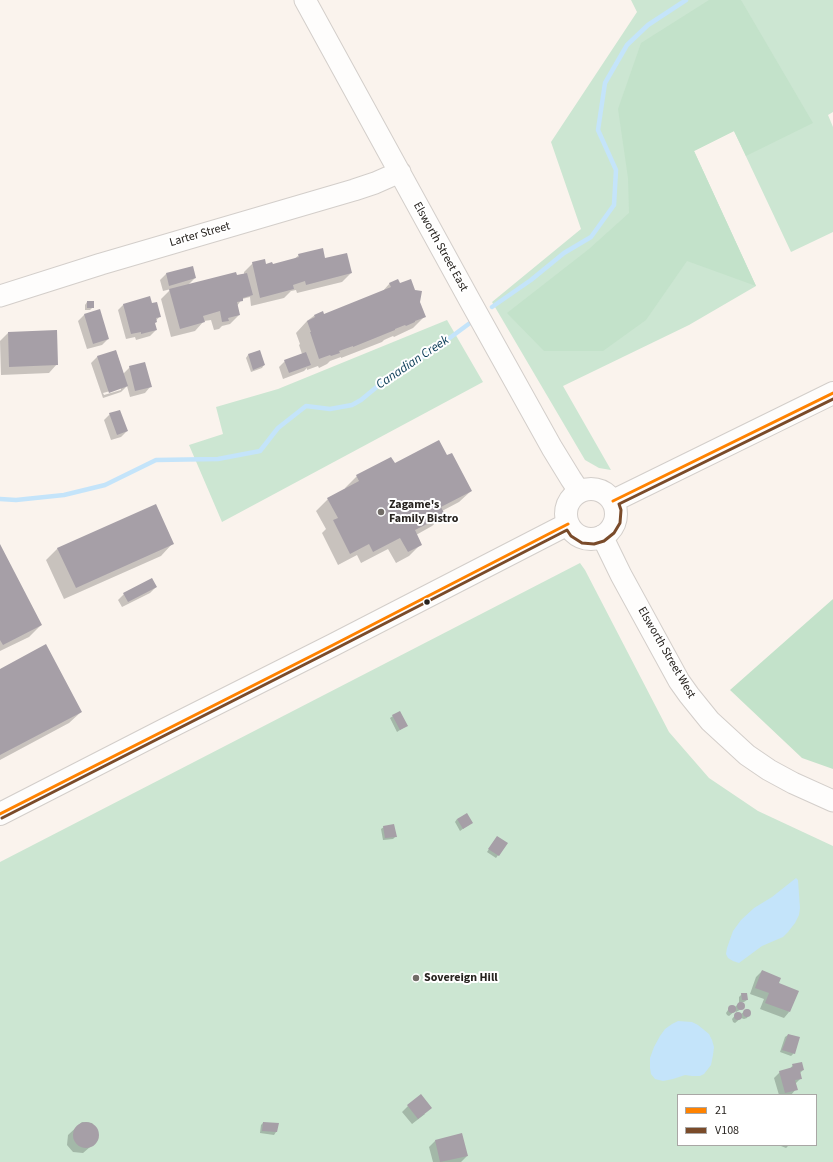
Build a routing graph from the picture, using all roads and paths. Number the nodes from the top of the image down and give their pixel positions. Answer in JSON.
{"nodes":[{"id":1,"x":305,"y":0,"type":"edge"},
{"id":2,"x":400,"y":172,"type":"junction"},
{"id":3,"x":0,"y":296,"type":"edge"},
{"id":4,"x":833,"y":392,"type":"edge"},
{"id":5,"x":579,"y":491,"type":"junction"},
{"id":6,"x":613,"y":501,"type":"junction"},
{"id":7,"x":568,"y":524,"type":"junction"},
{"id":8,"x":602,"y":536,"type":"junction"},
{"id":9,"x":833,"y":801,"type":"edge"},
{"id":10,"x":0,"y":814,"type":"edge"}],
"edges":[{"from":1,"to":2,"type":"street","name":"Elsworth Street East"},
{"from":2,"to":3,"type":"street","name":"Larter Street"},
{"from":2,"to":5,"type":"street","name":"Elsworth Street East"},
{"from":4,"to":6,"type":"main road"},
{"from":5,"to":6,"type":"main road"},
{"from":5,"to":7,"type":"main road"},
{"from":6,"to":8,"type":"main road"},
{"from":7,"to":8,"type":"main road"},
{"from":7,"to":10,"type":"main road"},
{"from":8,"to":9,"type":"street","name":"Elsworth Street West"}]}
